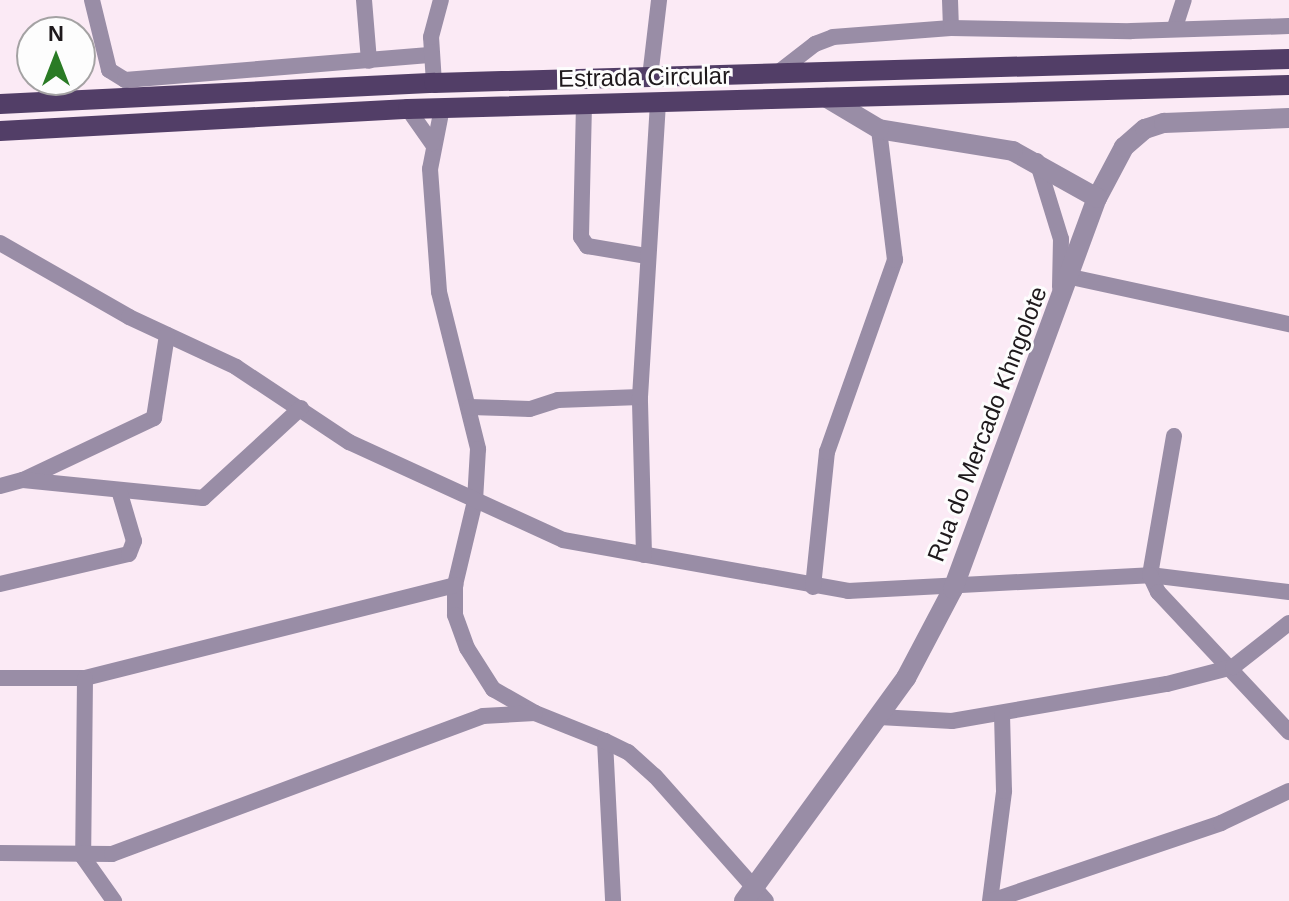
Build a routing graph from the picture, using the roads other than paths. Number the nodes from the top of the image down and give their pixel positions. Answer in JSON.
{"nodes":[{"id":1,"x":92,"y":0,"type":"edge"},
{"id":2,"x":364,"y":0,"type":"edge"},
{"id":3,"x":441,"y":0,"type":"edge"},
{"id":4,"x":659,"y":0,"type":"edge"},
{"id":5,"x":950,"y":0,"type":"edge"},
{"id":6,"x":1184,"y":0,"type":"edge"},
{"id":7,"x":1289,"y":26,"type":"edge"},
{"id":8,"x":1175,"y":27,"type":"junction"},
{"id":9,"x":951,"y":28,"type":"junction"},
{"id":10,"x":429,"y":55,"type":"junction"},
{"id":11,"x":1289,"y":59,"type":"edge"},
{"id":12,"x":369,"y":61,"type":"junction"},
{"id":13,"x":773,"y":76,"type":"junction"},
{"id":14,"x":650,"y":77,"type":"junction"},
{"id":15,"x":434,"y":83,"type":"junction"},
{"id":16,"x":1289,"y":85,"type":"edge"},
{"id":17,"x":827,"y":98,"type":"junction"},
{"id":18,"x":658,"y":102,"type":"junction"},
{"id":19,"x":0,"y":104,"type":"edge"},
{"id":20,"x":584,"y":104,"type":"junction"},
{"id":21,"x":442,"y":108,"type":"junction"},
{"id":22,"x":408,"y":109,"type":"junction"},
{"id":23,"x":1289,"y":118,"type":"edge"},
{"id":24,"x":879,"y":129,"type":"junction"},
{"id":25,"x":0,"y":131,"type":"edge"},
{"id":26,"x":432,"y":143,"type":"junction"},
{"id":27,"x":1037,"y":161,"type":"junction"},
{"id":28,"x":1097,"y":198,"type":"junction"},
{"id":29,"x":0,"y":243,"type":"edge"},
{"id":30,"x":647,"y":256,"type":"junction"},
{"id":31,"x":1071,"y":277,"type":"junction"},
{"id":32,"x":1060,"y":302,"type":"junction"},
{"id":33,"x":1289,"y":324,"type":"edge"},
{"id":34,"x":167,"y":335,"type":"junction"},
{"id":35,"x":640,"y":397,"type":"junction"},
{"id":36,"x":470,"y":407,"type":"junction"},
{"id":37,"x":301,"y":408,"type":"junction"},
{"id":38,"x":1174,"y":436,"type":"dead end"},
{"id":39,"x":23,"y":480,"type":"junction"},
{"id":40,"x":0,"y":486,"type":"edge"},
{"id":41,"x":119,"y":490,"type":"junction"},
{"id":42,"x":475,"y":501,"type":"junction"},
{"id":43,"x":644,"y":555,"type":"junction"},
{"id":44,"x":1150,"y":575,"type":"junction"},
{"id":45,"x":0,"y":584,"type":"edge"},
{"id":46,"x":455,"y":585,"type":"junction"},
{"id":47,"x":813,"y":587,"type":"junction"},
{"id":48,"x":953,"y":589,"type":"junction"},
{"id":49,"x":1289,"y":592,"type":"edge"},
{"id":50,"x":1289,"y":623,"type":"edge"},
{"id":51,"x":1233,"y":667,"type":"junction"},
{"id":52,"x":0,"y":678,"type":"edge"},
{"id":53,"x":85,"y":678,"type":"junction"},
{"id":54,"x":493,"y":689,"type":"junction"},
{"id":55,"x":535,"y":713,"type":"junction"},
{"id":56,"x":1002,"y":714,"type":"junction"},
{"id":57,"x":483,"y":716,"type":"junction"},
{"id":58,"x":879,"y":717,"type":"junction"},
{"id":59,"x":1289,"y":732,"type":"edge"},
{"id":60,"x":605,"y":741,"type":"junction"},
{"id":61,"x":1289,"y":791,"type":"edge"},
{"id":62,"x":0,"y":853,"type":"edge"},
{"id":63,"x":83,"y":857,"type":"junction"},
{"id":64,"x":754,"y":897,"type":"edge"},
{"id":65,"x":114,"y":901,"type":"edge"},
{"id":66,"x":613,"y":901,"type":"edge"},
{"id":67,"x":991,"y":901,"type":"edge"}],
"edges":[{"from":1,"to":12,"type":"street"},
{"from":2,"to":12,"type":"street"},
{"from":3,"to":10,"type":"street"},
{"from":4,"to":14,"type":"street"},
{"from":5,"to":9,"type":"street"},
{"from":6,"to":8,"type":"street"},
{"from":7,"to":8,"type":"street"},
{"from":8,"to":9,"type":"street"},
{"from":9,"to":13,"type":"street"},
{"from":10,"to":12,"type":"street"},
{"from":10,"to":15,"type":"street"},
{"from":11,"to":13,"type":"main road","name":"Estrada Circular"},
{"from":13,"to":14,"type":"main road","name":"Estrada Circular"},
{"from":14,"to":15,"type":"main road","name":"Estrada Circular"},
{"from":15,"to":19,"type":"main road","name":"Estrada Circular"},
{"from":16,"to":17,"type":"main road","name":"Estrada Circular"},
{"from":17,"to":18,"type":"main road","name":"Estrada Circular"},
{"from":17,"to":24,"type":"street"},
{"from":18,"to":20,"type":"main road","name":"Estrada Circular"},
{"from":18,"to":30,"type":"street"},
{"from":20,"to":21,"type":"main road","name":"Estrada Circular"},
{"from":20,"to":30,"type":"street"},
{"from":21,"to":22,"type":"main road","name":"Estrada Circular"},
{"from":21,"to":26,"type":"street"},
{"from":22,"to":25,"type":"main road","name":"Estrada Circular"},
{"from":22,"to":26,"type":"street"},
{"from":23,"to":28,"type":"street","name":"Rua do Mercado Khngolote"},
{"from":24,"to":27,"type":"street"},
{"from":24,"to":47,"type":"street"},
{"from":26,"to":36,"type":"street"},
{"from":27,"to":28,"type":"street"},
{"from":27,"to":32,"type":"street"},
{"from":28,"to":31,"type":"street","name":"Rua do Mercado Khngolote"},
{"from":29,"to":34,"type":"street"},
{"from":30,"to":35,"type":"street"},
{"from":31,"to":32,"type":"street","name":"Rua do Mercado Khngolote"},
{"from":31,"to":33,"type":"street"},
{"from":32,"to":48,"type":"street","name":"Rua do Mercado Khngolote"},
{"from":34,"to":37,"type":"street"},
{"from":34,"to":39,"type":"street"},
{"from":35,"to":36,"type":"street"},
{"from":35,"to":43,"type":"street"},
{"from":36,"to":42,"type":"street"},
{"from":37,"to":41,"type":"street"},
{"from":37,"to":42,"type":"street"},
{"from":38,"to":44,"type":"street"},
{"from":39,"to":40,"type":"street"},
{"from":39,"to":41,"type":"street"},
{"from":41,"to":45,"type":"street"},
{"from":42,"to":43,"type":"street"},
{"from":42,"to":46,"type":"street"},
{"from":43,"to":47,"type":"street"},
{"from":44,"to":48,"type":"street"},
{"from":44,"to":49,"type":"street"},
{"from":44,"to":51,"type":"street"},
{"from":46,"to":53,"type":"street"},
{"from":46,"to":54,"type":"street"},
{"from":47,"to":48,"type":"street"},
{"from":48,"to":58,"type":"street","name":"Rua do Mercado Khngolote"},
{"from":50,"to":51,"type":"street"},
{"from":51,"to":56,"type":"street"},
{"from":51,"to":59,"type":"street"},
{"from":52,"to":53,"type":"street"},
{"from":53,"to":63,"type":"street"},
{"from":54,"to":55,"type":"street"},
{"from":54,"to":57,"type":"street"},
{"from":55,"to":57,"type":"street"},
{"from":55,"to":60,"type":"street"},
{"from":56,"to":58,"type":"street"},
{"from":56,"to":67,"type":"street"},
{"from":57,"to":63,"type":"street"},
{"from":58,"to":64,"type":"street","name":"Rua do Mercado Khngolote"},
{"from":60,"to":64,"type":"street"},
{"from":60,"to":66,"type":"street"},
{"from":61,"to":67,"type":"street"},
{"from":62,"to":63,"type":"street"},
{"from":63,"to":65,"type":"street"}]}
